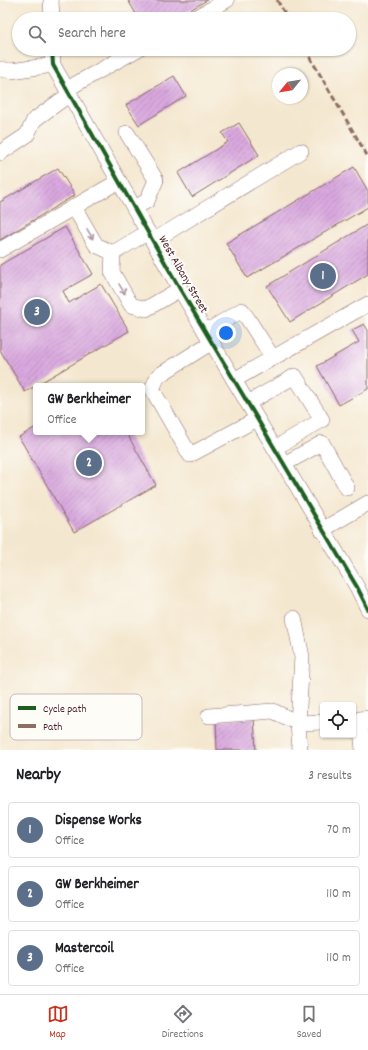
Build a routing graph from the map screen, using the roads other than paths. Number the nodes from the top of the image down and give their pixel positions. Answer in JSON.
{"nodes":[{"id":1,"x":51,"y":0,"type":"edge"},
{"id":2,"x":226,"y":0,"type":"edge"},
{"id":3,"x":52,"y":12,"type":"edge"},
{"id":4,"x":206,"y":12,"type":"edge"},
{"id":5,"x":52,"y":56,"type":"edge"},
{"id":6,"x":127,"y":56,"type":"edge"},
{"id":7,"x":53,"y":65,"type":"junction"},
{"id":8,"x":0,"y":69,"type":"edge"},
{"id":9,"x":68,"y":92,"type":"junction"},
{"id":10,"x":127,"y":133,"type":"dead end"},
{"id":11,"x":301,"y":151,"type":"dead end"},
{"id":12,"x":0,"y":153,"type":"edge"},
{"id":13,"x":119,"y":181,"type":"junction"},
{"id":14,"x":74,"y":207,"type":"junction"},
{"id":15,"x":134,"y":208,"type":"junction"},
{"id":16,"x":150,"y":236,"type":"junction"},
{"id":17,"x":0,"y":250,"type":"edge"},
{"id":18,"x":113,"y":253,"type":"junction"},
{"id":19,"x":180,"y":289,"type":"junction"},
{"id":20,"x":368,"y":304,"type":"edge"},
{"id":21,"x":209,"y":337,"type":"junction"},
{"id":22,"x":273,"y":358,"type":"junction"},
{"id":23,"x":234,"y":380,"type":"junction"},
{"id":24,"x":248,"y":403,"type":"junction"},
{"id":25,"x":257,"y":419,"type":"junction"},
{"id":26,"x":275,"y":448,"type":"junction"},
{"id":27,"x":284,"y":464,"type":"junction"},
{"id":28,"x":348,"y":488,"type":"dead end"},
{"id":29,"x":368,"y":503,"type":"edge"},
{"id":30,"x":322,"y":530,"type":"junction"},
{"id":31,"x":368,"y":609,"type":"edge"},
{"id":32,"x":294,"y":618,"type":"dead end"},
{"id":33,"x":209,"y":716,"type":"dead end"},
{"id":34,"x":360,"y":719,"type":"edge"},
{"id":35,"x":320,"y":722,"type":"edge"},
{"id":36,"x":298,"y":723,"type":"junction"},
{"id":37,"x":300,"y":750,"type":"edge"},
{"id":38,"x":363,"y":750,"type":"edge"}],
"edges":[{"from":1,"to":3,"type":"street"},
{"from":2,"to":4,"type":"street"},
{"from":5,"to":7,"type":"street","name":"West Albany Street"},
{"from":6,"to":9,"type":"street"},
{"from":7,"to":8,"type":"street"},
{"from":7,"to":9,"type":"street","name":"West Albany Street"},
{"from":9,"to":12,"type":"street"},
{"from":9,"to":13,"type":"street","name":"West Albany Street"},
{"from":10,"to":15,"type":"street"},
{"from":11,"to":16,"type":"street"},
{"from":13,"to":14,"type":"street"},
{"from":13,"to":15,"type":"street","name":"West Albany Street"},
{"from":14,"to":17,"type":"street"},
{"from":14,"to":18,"type":"street","one_way":true},
{"from":15,"to":16,"type":"street","name":"West Albany Street"},
{"from":16,"to":18,"type":"street"},
{"from":16,"to":19,"type":"street","name":"West Albany Street"},
{"from":18,"to":19,"type":"street","one_way":true},
{"from":19,"to":21,"type":"street","name":"West Albany Street"},
{"from":20,"to":22,"type":"street"},
{"from":21,"to":22,"type":"street"},
{"from":21,"to":23,"type":"street","name":"West Albany Street"},
{"from":21,"to":25,"type":"street"},
{"from":22,"to":23,"type":"street"},
{"from":23,"to":24,"type":"street","name":"West Albany Street"},
{"from":24,"to":25,"type":"street","name":"West Albany Street"},
{"from":24,"to":26,"type":"street"},
{"from":25,"to":26,"type":"street","name":"West Albany Street"},
{"from":26,"to":27,"type":"street","name":"West Albany Street"},
{"from":27,"to":28,"type":"street"},
{"from":27,"to":30,"type":"street","name":"West Albany Street"},
{"from":29,"to":30,"type":"street"},
{"from":30,"to":31,"type":"street","name":"West Albany Street"},
{"from":32,"to":36,"type":"street"},
{"from":33,"to":36,"type":"street"},
{"from":34,"to":38,"type":"street"},
{"from":35,"to":36,"type":"street"},
{"from":36,"to":37,"type":"street"}]}
